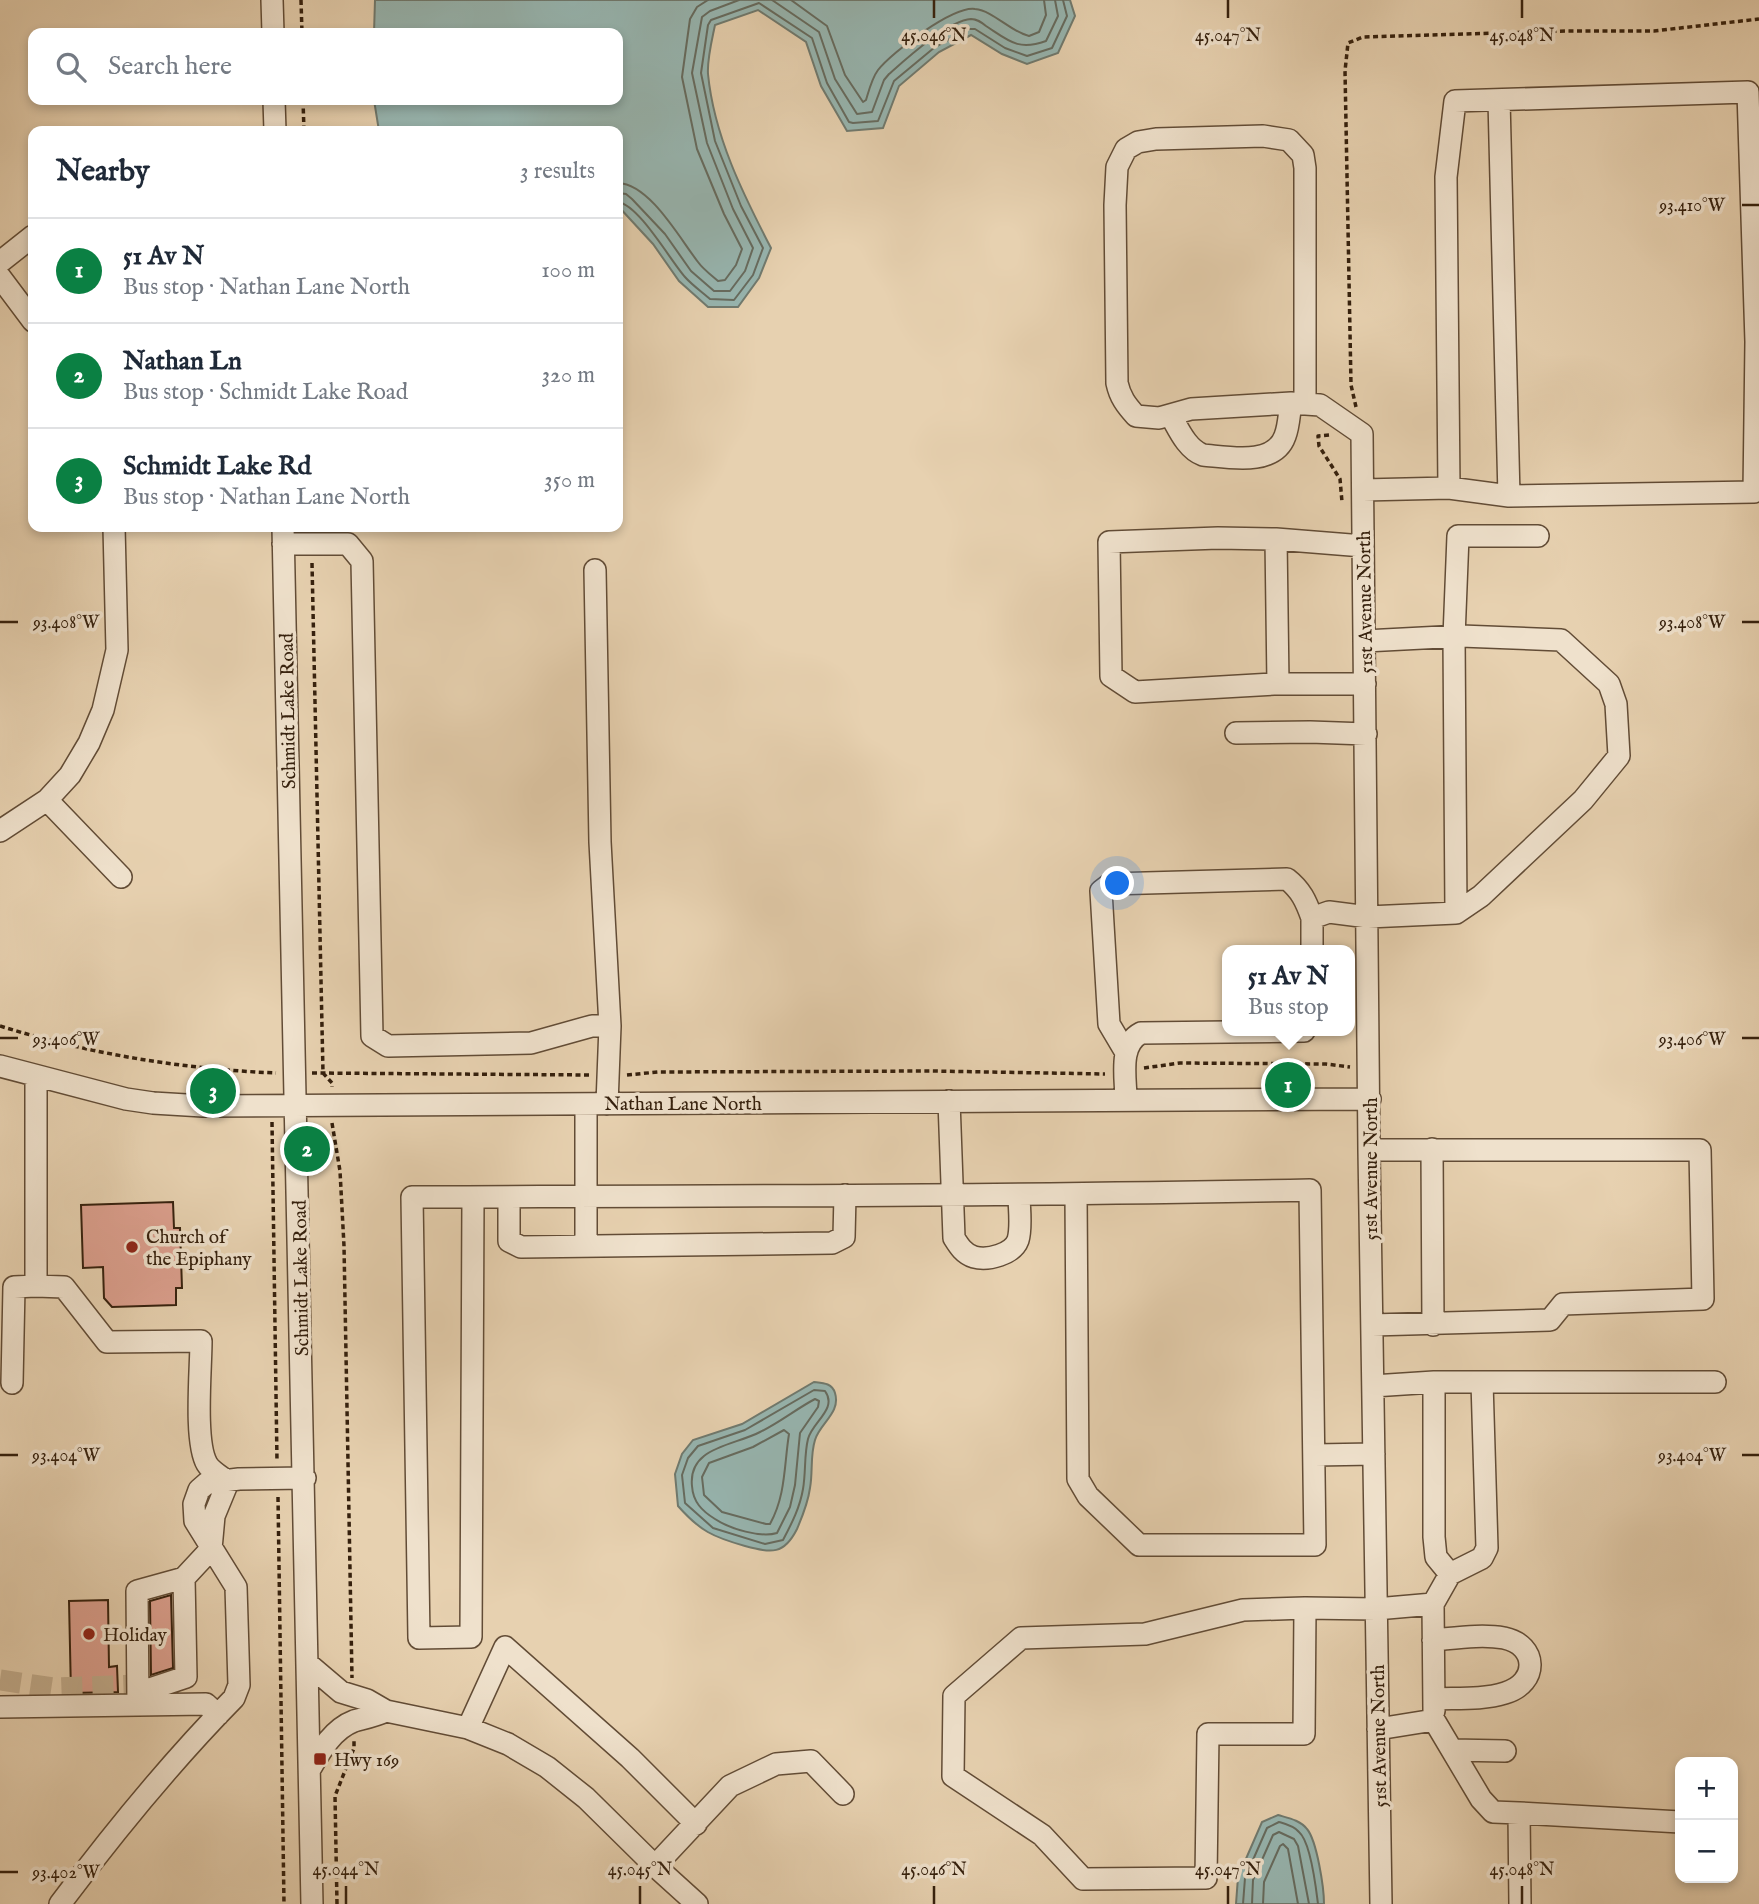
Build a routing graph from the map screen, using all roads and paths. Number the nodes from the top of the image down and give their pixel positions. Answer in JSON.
{"nodes":[{"id":1,"x":272,"y":0,"type":"edge"},
{"id":2,"x":301,"y":0,"type":"edge"},
{"id":3,"x":273,"y":28,"type":"edge"},
{"id":4,"x":302,"y":28,"type":"edge"},
{"id":5,"x":1499,"y":100,"type":"junction"},
{"id":6,"x":274,"y":105,"type":"edge"},
{"id":7,"x":303,"y":105,"type":"edge"},
{"id":8,"x":275,"y":126,"type":"edge"},
{"id":9,"x":304,"y":126,"type":"edge"},
{"id":10,"x":28,"y":240,"type":"edge"},
{"id":11,"x":0,"y":262,"type":"edge"},
{"id":12,"x":0,"y":277,"type":"edge"},
{"id":13,"x":28,"y":314,"type":"edge"},
{"id":14,"x":1298,"y":403,"type":"junction"},
{"id":15,"x":1171,"y":416,"type":"junction"},
{"id":16,"x":1449,"y":488,"type":"junction"},
{"id":17,"x":1363,"y":490,"type":"junction"},
{"id":18,"x":1509,"y":496,"type":"junction"},
{"id":19,"x":114,"y":532,"type":"edge"},
{"id":20,"x":283,"y":535,"type":"edge"},
{"id":21,"x":1538,"y":536,"type":"dead end"},
{"id":22,"x":1276,"y":539,"type":"junction"},
{"id":23,"x":312,"y":544,"type":"junction"},
{"id":24,"x":1363,"y":546,"type":"junction"},
{"id":25,"x":595,"y":570,"type":"dead end"},
{"id":26,"x":1454,"y":637,"type":"junction"},
{"id":27,"x":1364,"y":641,"type":"junction"},
{"id":28,"x":1278,"y":684,"type":"junction"},
{"id":29,"x":1365,"y":684,"type":"junction"},
{"id":30,"x":1236,"y":733,"type":"dead end"},
{"id":31,"x":1366,"y":734,"type":"junction"},
{"id":32,"x":47,"y":800,"type":"junction"},
{"id":33,"x":0,"y":831,"type":"edge"},
{"id":34,"x":121,"y":877,"type":"dead end"},
{"id":35,"x":1456,"y":913,"type":"junction"},
{"id":36,"x":1368,"y":916,"type":"junction"},
{"id":37,"x":1312,"y":918,"type":"junction"},
{"id":38,"x":1312,"y":945,"type":"edge"},
{"id":39,"x":0,"y":1026,"type":"edge"},
{"id":40,"x":610,"y":1026,"type":"junction"},
{"id":41,"x":1222,"y":1032,"type":"edge"},
{"id":42,"x":1125,"y":1061,"type":"junction"},
{"id":43,"x":0,"y":1066,"type":"edge"},
{"id":44,"x":1370,"y":1070,"type":"junction"},
{"id":45,"x":323,"y":1073,"type":"junction"},
{"id":46,"x":295,"y":1074,"type":"junction"},
{"id":47,"x":607,"y":1074,"type":"junction"},
{"id":48,"x":36,"y":1076,"type":"junction"},
{"id":49,"x":1370,"y":1099,"type":"junction"},
{"id":50,"x":1126,"y":1100,"type":"junction"},
{"id":51,"x":950,"y":1101,"type":"junction"},
{"id":52,"x":597,"y":1104,"type":"junction"},
{"id":53,"x":295,"y":1105,"type":"junction"},
{"id":54,"x":332,"y":1105,"type":"junction"},
{"id":55,"x":1432,"y":1149,"type":"junction"},
{"id":56,"x":1369,"y":1150,"type":"junction"},
{"id":57,"x":845,"y":1195,"type":"junction"},
{"id":58,"x":954,"y":1195,"type":"junction"},
{"id":59,"x":1019,"y":1195,"type":"junction"},
{"id":60,"x":1076,"y":1195,"type":"junction"},
{"id":61,"x":473,"y":1197,"type":"junction"},
{"id":62,"x":509,"y":1197,"type":"junction"},
{"id":63,"x":584,"y":1197,"type":"junction"},
{"id":64,"x":586,"y":1246,"type":"junction"},
{"id":65,"x":36,"y":1286,"type":"junction"},
{"id":66,"x":1372,"y":1325,"type":"junction"},
{"id":67,"x":1433,"y":1325,"type":"junction"},
{"id":68,"x":1434,"y":1382,"type":"junction"},
{"id":69,"x":1482,"y":1382,"type":"junction"},
{"id":70,"x":1715,"y":1382,"type":"dead end"},
{"id":71,"x":12,"y":1383,"type":"dead end"},
{"id":72,"x":1373,"y":1386,"type":"junction"},
{"id":73,"x":1374,"y":1454,"type":"junction"},
{"id":74,"x":1315,"y":1455,"type":"junction"},
{"id":75,"x":304,"y":1478,"type":"junction"},
{"id":76,"x":228,"y":1482,"type":"junction"},
{"id":77,"x":211,"y":1549,"type":"junction"},
{"id":78,"x":1450,"y":1574,"type":"junction"},
{"id":79,"x":184,"y":1578,"type":"junction"},
{"id":80,"x":1433,"y":1604,"type":"junction"},
{"id":81,"x":1305,"y":1608,"type":"junction"},
{"id":82,"x":1376,"y":1609,"type":"junction"},
{"id":83,"x":1433,"y":1640,"type":"junction"},
{"id":84,"x":308,"y":1664,"type":"junction"},
{"id":85,"x":351,"y":1696,"type":"junction"},
{"id":86,"x":138,"y":1699,"type":"junction"},
{"id":87,"x":0,"y":1707,"type":"edge"},
{"id":88,"x":1434,"y":1709,"type":"junction"},
{"id":89,"x":386,"y":1711,"type":"junction"},
{"id":90,"x":218,"y":1715,"type":"junction"},
{"id":91,"x":353,"y":1721,"type":"junction"},
{"id":92,"x":468,"y":1728,"type":"junction"},
{"id":93,"x":1378,"y":1729,"type":"junction"},
{"id":94,"x":1452,"y":1750,"type":"junction"},
{"id":95,"x":1505,"y":1751,"type":"dead end"},
{"id":96,"x":310,"y":1769,"type":"junction"},
{"id":97,"x":843,"y":1794,"type":"dead end"},
{"id":98,"x":1519,"y":1813,"type":"junction"},
{"id":99,"x":1675,"y":1822,"type":"edge"},
{"id":100,"x":696,"y":1824,"type":"junction"},
{"id":101,"x":655,"y":1866,"type":"junction"},
{"id":102,"x":60,"y":1904,"type":"edge"},
{"id":103,"x":312,"y":1904,"type":"edge"},
{"id":104,"x":337,"y":1904,"type":"edge"},
{"id":105,"x":697,"y":1904,"type":"edge"},
{"id":106,"x":1381,"y":1904,"type":"edge"},
{"id":107,"x":1520,"y":1904,"type":"edge"}],
"edges":[{"from":1,"to":3,"type":"street"},
{"from":2,"to":4,"type":"path"},
{"from":5,"to":16,"type":"street"},
{"from":5,"to":18,"type":"street"},
{"from":5,"to":18,"type":"street"},
{"from":6,"to":8,"type":"street"},
{"from":7,"to":9,"type":"path"},
{"from":10,"to":11,"type":"street"},
{"from":12,"to":13,"type":"street"},
{"from":14,"to":15,"type":"street"},
{"from":14,"to":15,"type":"street"},
{"from":14,"to":15,"type":"street"},
{"from":14,"to":17,"type":"street","name":"51st Avenue North"},
{"from":16,"to":17,"type":"street"},
{"from":16,"to":18,"type":"street"},
{"from":17,"to":24,"type":"street","name":"51st Avenue North"},
{"from":19,"to":32,"type":"street"},
{"from":20,"to":23,"type":"street"},
{"from":20,"to":46,"type":"street","name":"Schmidt Lake Road"},
{"from":21,"to":26,"type":"street"},
{"from":22,"to":24,"type":"street"},
{"from":22,"to":28,"type":"street"},
{"from":22,"to":28,"type":"street"},
{"from":23,"to":40,"type":"street"},
{"from":23,"to":45,"type":"path"},
{"from":24,"to":27,"type":"street","name":"51st Avenue North"},
{"from":25,"to":40,"type":"street"},
{"from":26,"to":27,"type":"street"},
{"from":26,"to":35,"type":"street"},
{"from":26,"to":35,"type":"street"},
{"from":27,"to":29,"type":"street","name":"51st Avenue North"},
{"from":28,"to":29,"type":"street"},
{"from":29,"to":31,"type":"street","name":"51st Avenue North"},
{"from":30,"to":31,"type":"street"},
{"from":31,"to":36,"type":"street","name":"51st Avenue North"},
{"from":32,"to":33,"type":"street"},
{"from":32,"to":34,"type":"street"},
{"from":35,"to":36,"type":"street"},
{"from":36,"to":37,"type":"street"},
{"from":36,"to":44,"type":"street","name":"51st Avenue North"},
{"from":37,"to":38,"type":"street"},
{"from":37,"to":42,"type":"street"},
{"from":39,"to":46,"type":"path"},
{"from":40,"to":47,"type":"street"},
{"from":41,"to":42,"type":"street"},
{"from":42,"to":44,"type":"path"},
{"from":42,"to":47,"type":"path"},
{"from":42,"to":50,"type":"street"},
{"from":43,"to":48,"type":"street","name":"Nathan Lane North"},
{"from":44,"to":49,"type":"street","name":"51st Avenue North"},
{"from":45,"to":46,"type":"path"},
{"from":45,"to":47,"type":"path"},
{"from":45,"to":54,"type":"path"},
{"from":46,"to":53,"type":"street","name":"Schmidt Lake Road"},
{"from":47,"to":52,"type":"street"},
{"from":48,"to":53,"type":"street","name":"Nathan Lane North"},
{"from":48,"to":65,"type":"street"},
{"from":49,"to":50,"type":"street","name":"Nathan Lane North"},
{"from":49,"to":56,"type":"street","name":"51st Avenue North"},
{"from":50,"to":51,"type":"street","name":"Nathan Lane North"},
{"from":51,"to":52,"type":"street","name":"Nathan Lane North"},
{"from":51,"to":58,"type":"street"},
{"from":52,"to":54,"type":"street","name":"Nathan Lane North"},
{"from":52,"to":63,"type":"street"},
{"from":53,"to":54,"type":"street","name":"Nathan Lane North"},
{"from":53,"to":75,"type":"street","name":"Schmidt Lake Road"},
{"from":54,"to":85,"type":"path"},
{"from":55,"to":56,"type":"street"},
{"from":55,"to":67,"type":"street"},
{"from":55,"to":67,"type":"street"},
{"from":56,"to":66,"type":"street","name":"51st Avenue North"},
{"from":57,"to":58,"type":"street"},
{"from":57,"to":63,"type":"street"},
{"from":57,"to":64,"type":"street"},
{"from":58,"to":59,"type":"street"},
{"from":58,"to":59,"type":"street"},
{"from":59,"to":60,"type":"street"},
{"from":60,"to":74,"type":"street"},
{"from":60,"to":74,"type":"street"},
{"from":61,"to":61,"type":"street"},
{"from":61,"to":62,"type":"street"},
{"from":62,"to":63,"type":"street"},
{"from":62,"to":64,"type":"street"},
{"from":63,"to":64,"type":"street"},
{"from":65,"to":71,"type":"street"},
{"from":65,"to":76,"type":"street"},
{"from":66,"to":67,"type":"street"},
{"from":66,"to":72,"type":"street","name":"51st Avenue North"},
{"from":68,"to":69,"type":"street"},
{"from":68,"to":72,"type":"street"},
{"from":68,"to":78,"type":"street"},
{"from":69,"to":70,"type":"street"},
{"from":69,"to":78,"type":"street"},
{"from":72,"to":73,"type":"street","name":"51st Avenue North"},
{"from":73,"to":74,"type":"street"},
{"from":73,"to":82,"type":"street","name":"51st Avenue North"},
{"from":75,"to":76,"type":"street"},
{"from":75,"to":84,"type":"street","name":"Schmidt Lake Road"},
{"from":76,"to":77,"type":"street"},
{"from":77,"to":79,"type":"street"},
{"from":77,"to":90,"type":"street"},
{"from":78,"to":80,"type":"street"},
{"from":79,"to":86,"type":"street"},
{"from":79,"to":86,"type":"street"},
{"from":80,"to":82,"type":"street"},
{"from":80,"to":83,"type":"street"},
{"from":81,"to":81,"type":"street"},
{"from":81,"to":82,"type":"street"},
{"from":82,"to":93,"type":"street","name":"51st Avenue North"},
{"from":83,"to":88,"type":"street"},
{"from":83,"to":88,"type":"street"},
{"from":84,"to":85,"type":"street"},
{"from":84,"to":96,"type":"street","name":"Schmidt Lake Road"},
{"from":85,"to":89,"type":"street"},
{"from":86,"to":87,"type":"street"},
{"from":86,"to":90,"type":"street"},
{"from":88,"to":93,"type":"street"},
{"from":88,"to":94,"type":"street"},
{"from":89,"to":91,"type":"street"},
{"from":89,"to":92,"type":"street"},
{"from":90,"to":102,"type":"street"},
{"from":91,"to":96,"type":"street"},
{"from":91,"to":104,"type":"path"},
{"from":92,"to":100,"type":"street"},
{"from":92,"to":101,"type":"street"},
{"from":93,"to":106,"type":"street","name":"51st Avenue North"},
{"from":94,"to":95,"type":"street"},
{"from":94,"to":98,"type":"street"},
{"from":96,"to":103,"type":"street","name":"Schmidt Lake Road"},
{"from":97,"to":100,"type":"street"},
{"from":98,"to":99,"type":"street"},
{"from":98,"to":107,"type":"street"},
{"from":100,"to":101,"type":"street"},
{"from":101,"to":105,"type":"street"}]}
